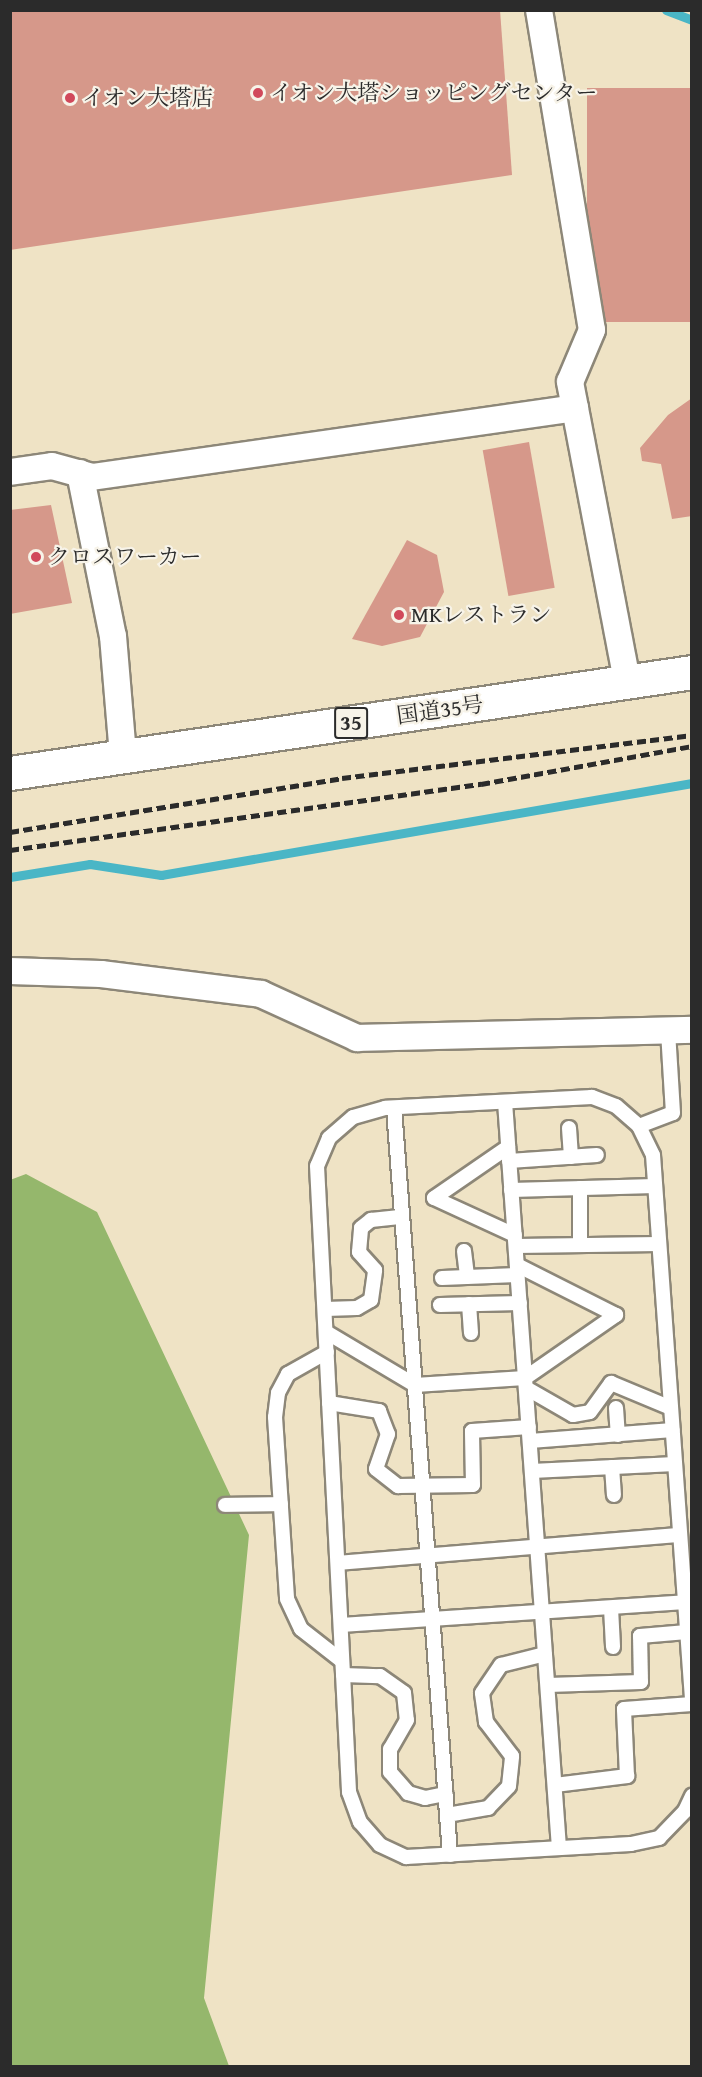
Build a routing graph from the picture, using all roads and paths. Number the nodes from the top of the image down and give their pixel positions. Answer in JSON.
{"nodes":[{"id":1,"x":539,"y":10,"type":"edge"},
{"id":2,"x":575,"y":408,"type":"junction"},
{"id":3,"x":10,"y":472,"type":"edge"},
{"id":4,"x":80,"y":473,"type":"junction"},
{"id":5,"x":692,"y":672,"type":"edge"},
{"id":6,"x":627,"y":682,"type":"junction"},
{"id":7,"x":123,"y":756,"type":"junction"},
{"id":8,"x":10,"y":773,"type":"edge"},
{"id":9,"x":10,"y":971,"type":"edge"},
{"id":10,"x":680,"y":1031,"type":"edge"},
{"id":11,"x":505,"y":1102,"type":"junction"},
{"id":12,"x":394,"y":1108,"type":"junction"},
{"id":13,"x":639,"y":1126,"type":"junction"},
{"id":14,"x":569,"y":1128,"type":"dead end"},
{"id":15,"x":509,"y":1154,"type":"junction"},
{"id":16,"x":597,"y":1155,"type":"dead end"},
{"id":17,"x":571,"y":1157,"type":"junction"},
{"id":18,"x":655,"y":1186,"type":"junction"},
{"id":19,"x":580,"y":1188,"type":"junction"},
{"id":20,"x":511,"y":1190,"type":"junction"},
{"id":21,"x":402,"y":1217,"type":"junction"},
{"id":22,"x":515,"y":1240,"type":"junction"},
{"id":23,"x":659,"y":1244,"type":"junction"},
{"id":24,"x":580,"y":1245,"type":"junction"},
{"id":25,"x":464,"y":1251,"type":"dead end"},
{"id":26,"x":517,"y":1270,"type":"junction"},
{"id":27,"x":467,"y":1277,"type":"junction"},
{"id":28,"x":442,"y":1278,"type":"dead end"},
{"id":29,"x":520,"y":1303,"type":"junction"},
{"id":30,"x":469,"y":1304,"type":"junction"},
{"id":31,"x":440,"y":1305,"type":"dead end"},
{"id":32,"x":325,"y":1309,"type":"junction"},
{"id":33,"x":326,"y":1332,"type":"junction"},
{"id":34,"x":471,"y":1333,"type":"dead end"},
{"id":35,"x":327,"y":1352,"type":"junction"},
{"id":36,"x":526,"y":1383,"type":"junction"},
{"id":37,"x":415,"y":1385,"type":"junction"},
{"id":38,"x":329,"y":1403,"type":"junction"},
{"id":39,"x":616,"y":1408,"type":"dead end"},
{"id":40,"x":671,"y":1408,"type":"junction"},
{"id":41,"x":673,"y":1430,"type":"junction"},
{"id":42,"x":529,"y":1434,"type":"junction"},
{"id":43,"x":618,"y":1434,"type":"junction"},
{"id":44,"x":675,"y":1464,"type":"junction"},
{"id":45,"x":612,"y":1467,"type":"junction"},
{"id":46,"x":532,"y":1471,"type":"junction"},
{"id":47,"x":423,"y":1487,"type":"junction"},
{"id":48,"x":614,"y":1495,"type":"dead end"},
{"id":49,"x":281,"y":1504,"type":"junction"},
{"id":50,"x":225,"y":1505,"type":"dead end"},
{"id":51,"x":680,"y":1535,"type":"junction"},
{"id":52,"x":537,"y":1546,"type":"junction"},
{"id":53,"x":428,"y":1555,"type":"junction"},
{"id":54,"x":338,"y":1563,"type":"junction"},
{"id":55,"x":685,"y":1602,"type":"junction"},
{"id":56,"x":611,"y":1608,"type":"junction"},
{"id":57,"x":542,"y":1612,"type":"junction"},
{"id":58,"x":433,"y":1620,"type":"junction"},
{"id":59,"x":341,"y":1625,"type":"junction"},
{"id":60,"x":687,"y":1632,"type":"junction"},
{"id":61,"x":613,"y":1647,"type":"dead end"},
{"id":62,"x":545,"y":1654,"type":"junction"},
{"id":63,"x":342,"y":1661,"type":"junction"},
{"id":64,"x":343,"y":1675,"type":"junction"},
{"id":65,"x":548,"y":1685,"type":"junction"},
{"id":66,"x":692,"y":1702,"type":"edge"},
{"id":67,"x":555,"y":1785,"type":"junction"},
{"id":68,"x":446,"y":1794,"type":"junction"},
{"id":69,"x":692,"y":1796,"type":"edge"},
{"id":70,"x":447,"y":1815,"type":"junction"},
{"id":71,"x":559,"y":1848,"type":"junction"},
{"id":72,"x":450,"y":1855,"type":"junction"}],
"edges":[{"from":1,"to":2,"type":"street"},
{"from":2,"to":4,"type":"street"},
{"from":2,"to":6,"type":"street"},
{"from":3,"to":4,"type":"street"},
{"from":4,"to":7,"type":"street"},
{"from":5,"to":6,"type":"highway","name":"国道35号","number":"35"},
{"from":6,"to":7,"type":"highway","name":"国道35号","number":"35"},
{"from":7,"to":8,"type":"highway","name":"国道35号","number":"35"},
{"from":9,"to":10,"type":"street"},
{"from":10,"to":13,"type":"lane"},
{"from":11,"to":12,"type":"lane"},
{"from":11,"to":13,"type":"lane"},
{"from":11,"to":15,"type":"lane"},
{"from":12,"to":21,"type":"lane"},
{"from":12,"to":32,"type":"lane"},
{"from":13,"to":18,"type":"lane"},
{"from":14,"to":17,"type":"lane"},
{"from":15,"to":17,"type":"lane"},
{"from":15,"to":20,"type":"lane"},
{"from":15,"to":22,"type":"lane"},
{"from":16,"to":17,"type":"lane"},
{"from":18,"to":19,"type":"lane"},
{"from":18,"to":23,"type":"lane"},
{"from":19,"to":20,"type":"lane"},
{"from":19,"to":24,"type":"lane"},
{"from":20,"to":22,"type":"lane"},
{"from":21,"to":32,"type":"lane"},
{"from":21,"to":37,"type":"lane"},
{"from":22,"to":24,"type":"lane"},
{"from":22,"to":26,"type":"lane"},
{"from":23,"to":24,"type":"lane"},
{"from":23,"to":40,"type":"lane"},
{"from":25,"to":27,"type":"lane"},
{"from":26,"to":27,"type":"lane"},
{"from":26,"to":29,"type":"lane"},
{"from":26,"to":36,"type":"lane"},
{"from":27,"to":28,"type":"lane"},
{"from":29,"to":30,"type":"lane"},
{"from":29,"to":36,"type":"lane"},
{"from":30,"to":31,"type":"lane"},
{"from":30,"to":34,"type":"lane"},
{"from":32,"to":33,"type":"lane"},
{"from":33,"to":35,"type":"lane"},
{"from":33,"to":37,"type":"lane"},
{"from":35,"to":38,"type":"lane"},
{"from":35,"to":49,"type":"lane"},
{"from":36,"to":37,"type":"lane"},
{"from":36,"to":40,"type":"lane"},
{"from":36,"to":42,"type":"lane"},
{"from":37,"to":47,"type":"lane"},
{"from":38,"to":47,"type":"lane"},
{"from":38,"to":54,"type":"lane"},
{"from":39,"to":43,"type":"lane"},
{"from":40,"to":41,"type":"lane"},
{"from":41,"to":43,"type":"lane"},
{"from":41,"to":44,"type":"lane"},
{"from":42,"to":43,"type":"lane"},
{"from":42,"to":46,"type":"lane"},
{"from":42,"to":47,"type":"lane"},
{"from":44,"to":45,"type":"lane"},
{"from":44,"to":51,"type":"lane"},
{"from":45,"to":46,"type":"lane"},
{"from":45,"to":48,"type":"lane"},
{"from":46,"to":52,"type":"lane"},
{"from":47,"to":53,"type":"lane"},
{"from":49,"to":50,"type":"lane"},
{"from":49,"to":63,"type":"lane"},
{"from":51,"to":52,"type":"lane"},
{"from":51,"to":55,"type":"lane"},
{"from":52,"to":53,"type":"lane"},
{"from":52,"to":57,"type":"lane"},
{"from":53,"to":54,"type":"lane"},
{"from":53,"to":58,"type":"lane"},
{"from":54,"to":59,"type":"lane"},
{"from":55,"to":56,"type":"lane"},
{"from":55,"to":60,"type":"lane"},
{"from":56,"to":57,"type":"lane"},
{"from":56,"to":61,"type":"lane"},
{"from":57,"to":58,"type":"lane"},
{"from":57,"to":62,"type":"lane"},
{"from":58,"to":59,"type":"lane"},
{"from":58,"to":68,"type":"lane"},
{"from":59,"to":63,"type":"lane"},
{"from":60,"to":65,"type":"lane"},
{"from":60,"to":66,"type":"lane"},
{"from":62,"to":65,"type":"lane"},
{"from":62,"to":70,"type":"lane"},
{"from":63,"to":64,"type":"lane"},
{"from":64,"to":68,"type":"lane"},
{"from":64,"to":72,"type":"lane"},
{"from":65,"to":67,"type":"lane"},
{"from":66,"to":67,"type":"lane"},
{"from":67,"to":71,"type":"lane"},
{"from":68,"to":70,"type":"lane"},
{"from":69,"to":71,"type":"lane"},
{"from":70,"to":72,"type":"lane"},
{"from":71,"to":72,"type":"lane"}]}
